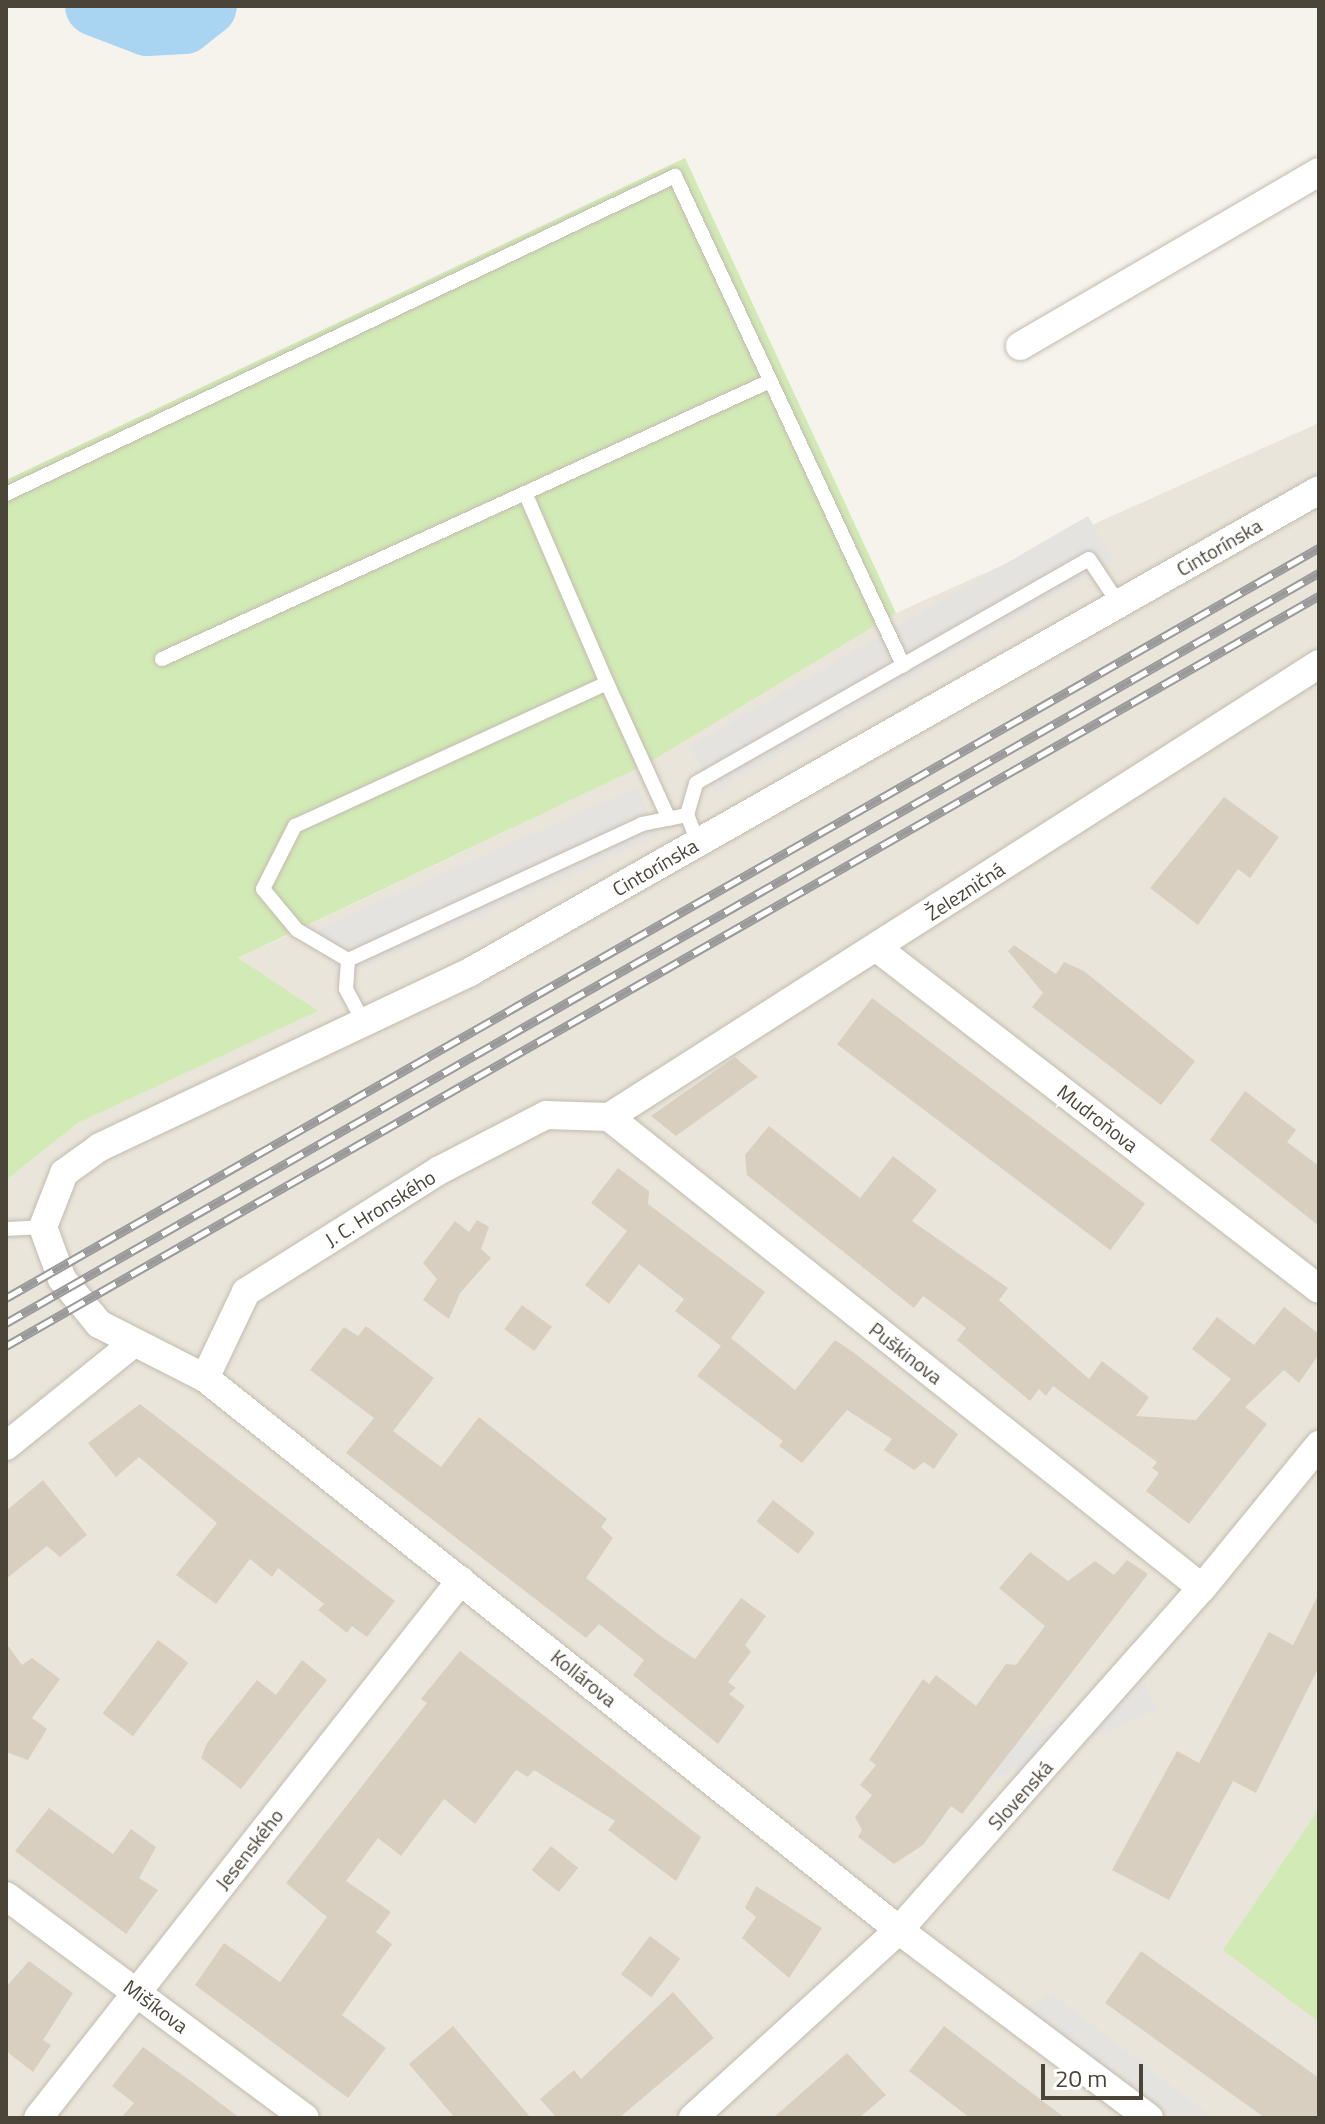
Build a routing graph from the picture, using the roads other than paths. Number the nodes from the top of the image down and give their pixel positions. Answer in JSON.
{"nodes":[{"id":1,"x":1319,"y":172,"type":"edge"},
{"id":2,"x":1020,"y":346,"type":"dead end"},
{"id":3,"x":770,"y":381,"type":"junction"},
{"id":4,"x":1319,"y":490,"type":"edge"},
{"id":5,"x":6,"y":494,"type":"edge"},
{"id":6,"x":526,"y":495,"type":"junction"},
{"id":7,"x":1119,"y":604,"type":"junction"},
{"id":8,"x":162,"y":659,"type":"dead end"},
{"id":9,"x":1319,"y":664,"type":"edge"},
{"id":10,"x":903,"y":665,"type":"junction"},
{"id":11,"x":607,"y":683,"type":"junction"},
{"id":12,"x":687,"y":815,"type":"junction"},
{"id":13,"x":669,"y":819,"type":"junction"},
{"id":14,"x":698,"y":842,"type":"junction"},
{"id":15,"x":877,"y":948,"type":"junction"},
{"id":16,"x":348,"y":960,"type":"junction"},
{"id":17,"x":365,"y":1026,"type":"junction"},
{"id":18,"x":609,"y":1117,"type":"junction"},
{"id":19,"x":43,"y":1227,"type":"junction"},
{"id":20,"x":6,"y":1229,"type":"edge"},
{"id":21,"x":1319,"y":1289,"type":"edge"},
{"id":22,"x":131,"y":1345,"type":"junction"},
{"id":23,"x":205,"y":1378,"type":"junction"},
{"id":24,"x":1319,"y":1445,"type":"edge"},
{"id":25,"x":6,"y":1446,"type":"edge"},
{"id":26,"x":461,"y":1580,"type":"junction"},
{"id":27,"x":1202,"y":1588,"type":"junction"},
{"id":28,"x":6,"y":1896,"type":"edge"},
{"id":29,"x":899,"y":1930,"type":"junction"},
{"id":30,"x":137,"y":1992,"type":"junction"},
{"id":31,"x":38,"y":2118,"type":"edge"},
{"id":32,"x":305,"y":2118,"type":"edge"},
{"id":33,"x":693,"y":2118,"type":"edge"},
{"id":34,"x":1149,"y":2118,"type":"edge"}],
"edges":[{"from":1,"to":2,"type":"street"},
{"from":3,"to":5,"type":"lane"},
{"from":3,"to":6,"type":"lane"},
{"from":3,"to":10,"type":"lane"},
{"from":4,"to":7,"type":"street","name":"Cintorínska"},
{"from":6,"to":8,"type":"lane"},
{"from":6,"to":11,"type":"lane"},
{"from":7,"to":10,"type":"lane"},
{"from":7,"to":14,"type":"street","name":"Cintorínska"},
{"from":9,"to":15,"type":"street","name":"Železničná"},
{"from":10,"to":12,"type":"lane"},
{"from":11,"to":13,"type":"lane"},
{"from":11,"to":16,"type":"lane"},
{"from":12,"to":13,"type":"lane"},
{"from":12,"to":14,"type":"lane"},
{"from":13,"to":16,"type":"lane"},
{"from":14,"to":17,"type":"street","name":"Cintorínska"},
{"from":15,"to":18,"type":"street","name":"Železničná"},
{"from":15,"to":21,"type":"street","name":"Mudroňova"},
{"from":16,"to":17,"type":"lane"},
{"from":17,"to":19,"type":"street","name":"Cintorínska"},
{"from":18,"to":23,"type":"street","name":"J. C. Hronského"},
{"from":18,"to":27,"type":"street","name":"Puškinova"},
{"from":19,"to":20,"type":"lane"},
{"from":19,"to":22,"type":"street","name":"Kollárova"},
{"from":22,"to":23,"type":"street","name":"Kollárova"},
{"from":22,"to":25,"type":"street"},
{"from":23,"to":26,"type":"street","name":"Kollárova"},
{"from":24,"to":27,"type":"street","name":"Slovenská"},
{"from":26,"to":29,"type":"street","name":"Kollárova"},
{"from":26,"to":30,"type":"street","name":"Jesenského"},
{"from":27,"to":29,"type":"street","name":"Slovenská"},
{"from":28,"to":30,"type":"street","name":"Mišíkova"},
{"from":29,"to":33,"type":"street","name":"Slovenská"},
{"from":29,"to":34,"type":"street","name":"Kollárova"},
{"from":30,"to":31,"type":"street","name":"Jesenského"},
{"from":30,"to":32,"type":"street","name":"Mišíkova"}]}
